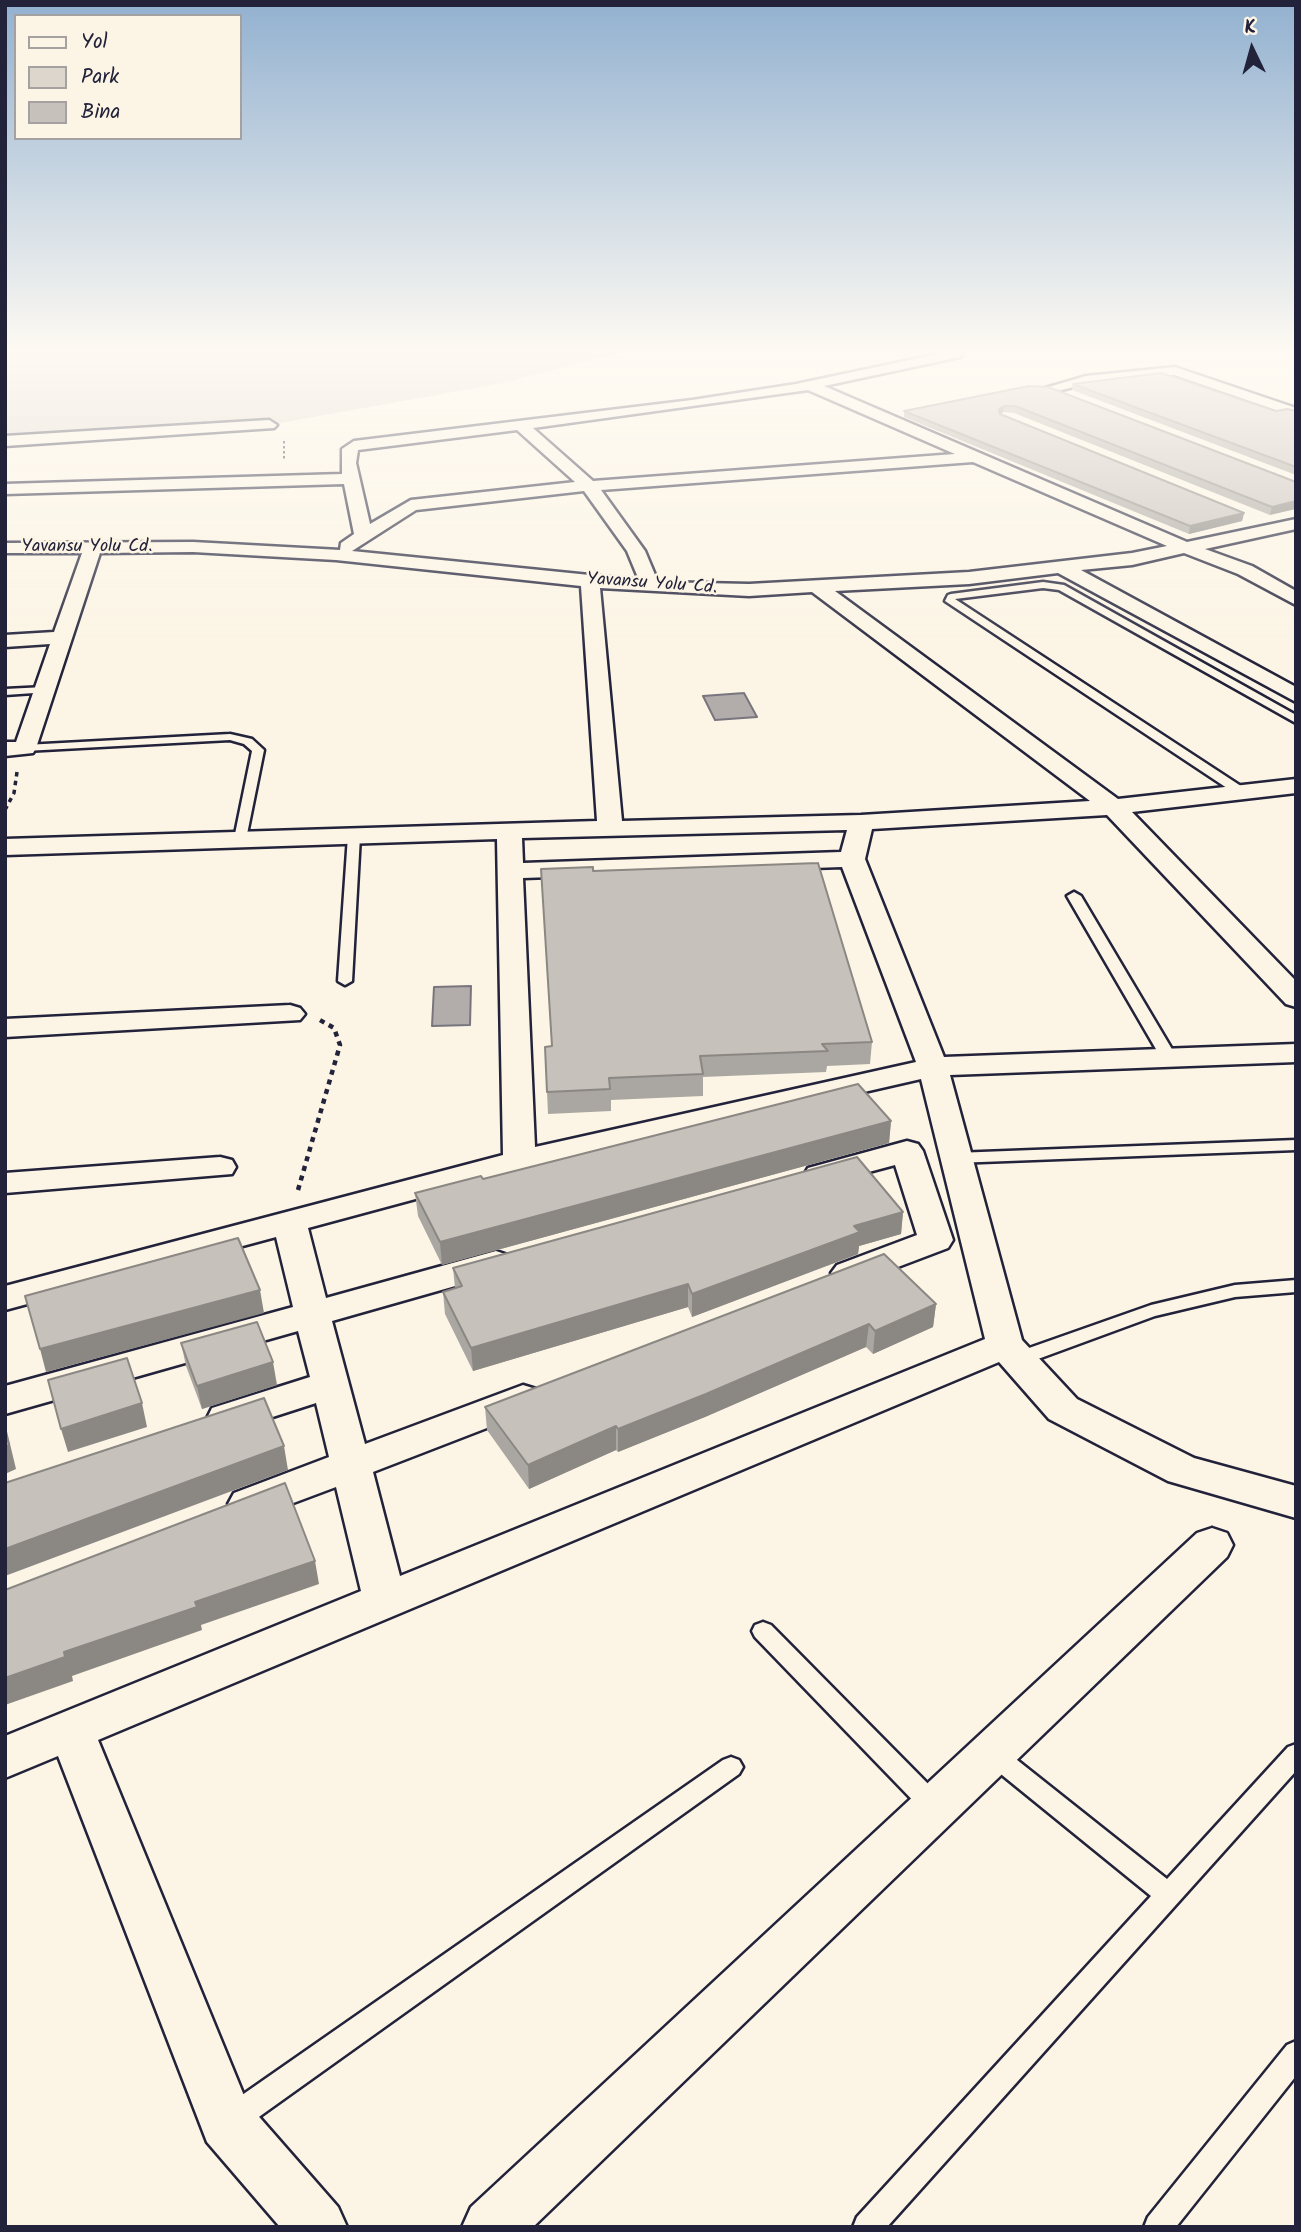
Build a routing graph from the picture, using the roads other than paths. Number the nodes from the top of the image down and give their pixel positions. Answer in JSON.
{"nodes":[{"id":1,"x":349,"y":454,"type":"edge"},
{"id":2,"x":553,"y":454,"type":"edge"},
{"id":3,"x":968,"y":454,"type":"edge"},
{"id":4,"x":975,"y":457,"type":"junction"},
{"id":5,"x":324,"y":461,"type":"dead end"},
{"id":6,"x":349,"y":471,"type":"junction"},
{"id":7,"x":589,"y":485,"type":"junction"},
{"id":8,"x":5,"y":489,"type":"edge"},
{"id":9,"x":1252,"y":517,"type":"dead end"},
{"id":10,"x":1287,"y":526,"type":"edge"},
{"id":11,"x":363,"y":534,"type":"junction"},
{"id":12,"x":1184,"y":547,"type":"junction"},
{"id":13,"x":5,"y":548,"type":"edge"},
{"id":14,"x":92,"y":549,"type":"junction"},
{"id":15,"x":336,"y":555,"type":"junction"},
{"id":16,"x":1061,"y":567,"type":"junction"},
{"id":17,"x":590,"y":581,"type":"junction"},
{"id":18,"x":651,"y":587,"type":"junction"},
{"id":19,"x":817,"y":587,"type":"junction"},
{"id":20,"x":1292,"y":593,"type":"edge"},
{"id":21,"x":64,"y":637,"type":"junction"},
{"id":22,"x":5,"y":641,"type":"edge"},
{"id":23,"x":45,"y":690,"type":"junction"},
{"id":24,"x":5,"y":692,"type":"edge"},
{"id":25,"x":1296,"y":696,"type":"edge"},
{"id":26,"x":1296,"y":720,"type":"edge"},
{"id":27,"x":15,"y":749,"type":"edge"},
{"id":28,"x":1289,"y":792,"type":"edge"},
{"id":29,"x":1243,"y":793,"type":"junction"},
{"id":30,"x":1113,"y":807,"type":"junction"},
{"id":31,"x":861,"y":822,"type":"junction"},
{"id":32,"x":610,"y":829,"type":"junction"},
{"id":33,"x":509,"y":831,"type":"junction"},
{"id":34,"x":354,"y":835,"type":"junction"},
{"id":35,"x":240,"y":839,"type":"junction"},
{"id":36,"x":5,"y":847,"type":"edge"},
{"id":37,"x":852,"y":859,"type":"junction"},
{"id":38,"x":509,"y":871,"type":"junction"},
{"id":39,"x":1073,"y":896,"type":"dead end"},
{"id":40,"x":345,"y":981,"type":"dead end"},
{"id":41,"x":1296,"y":998,"type":"edge"},
{"id":42,"x":290,"y":1014,"type":"road end"},
{"id":43,"x":5,"y":1028,"type":"edge"},
{"id":44,"x":1296,"y":1053,"type":"edge"},
{"id":45,"x":1168,"y":1056,"type":"junction"},
{"id":46,"x":933,"y":1067,"type":"junction"},
{"id":47,"x":1296,"y":1145,"type":"edge"},
{"id":48,"x":955,"y":1158,"type":"junction"},
{"id":49,"x":519,"y":1161,"type":"junction"},
{"id":50,"x":220,"y":1167,"type":"dead end"},
{"id":51,"x":5,"y":1183,"type":"edge"},
{"id":52,"x":788,"y":1183,"type":"edge"},
{"id":53,"x":289,"y":1222,"type":"junction"},
{"id":54,"x":523,"y":1256,"type":"edge"},
{"id":55,"x":818,"y":1286,"type":"edge"},
{"id":56,"x":1296,"y":1286,"type":"edge"},
{"id":57,"x":5,"y":1297,"type":"edge"},
{"id":58,"x":311,"y":1314,"type":"junction"},
{"id":59,"x":1012,"y":1352,"type":"junction"},
{"id":60,"x":328,"y":1385,"type":"junction"},
{"id":61,"x":557,"y":1386,"type":"edge"},
{"id":62,"x":5,"y":1400,"type":"edge"},
{"id":63,"x":186,"y":1432,"type":"edge"},
{"id":64,"x":348,"y":1466,"type":"junction"},
{"id":65,"x":1296,"y":1502,"type":"edge"},
{"id":66,"x":221,"y":1514,"type":"edge"},
{"id":67,"x":1212,"y":1545,"type":"dead end"},
{"id":68,"x":385,"y":1600,"type":"junction"},
{"id":69,"x":763,"y":1631,"type":"dead end"},
{"id":70,"x":71,"y":1730,"type":"junction"},
{"id":71,"x":992,"y":1754,"type":"junction"},
{"id":72,"x":1296,"y":1754,"type":"edge"},
{"id":73,"x":5,"y":1757,"type":"edge"},
{"id":74,"x":731,"y":1767,"type":"dead end"},
{"id":75,"x":935,"y":1807,"type":"junction"},
{"id":76,"x":1168,"y":1895,"type":"junction"},
{"id":77,"x":1296,"y":2054,"type":"edge"},
{"id":78,"x":227,"y":2122,"type":"junction"},
{"id":79,"x":318,"y":2227,"type":"edge"},
{"id":80,"x":491,"y":2227,"type":"edge"},
{"id":81,"x":867,"y":2227,"type":"edge"},
{"id":82,"x":1158,"y":2227,"type":"edge"}],
"edges":[{"from":1,"to":6,"type":"street"},
{"from":2,"to":7,"type":"street"},
{"from":3,"to":4,"type":"street"},
{"from":4,"to":7,"type":"street"},
{"from":4,"to":12,"type":"street"},
{"from":5,"to":6,"type":"street"},
{"from":6,"to":8,"type":"street"},
{"from":6,"to":11,"type":"street"},
{"from":7,"to":11,"type":"street"},
{"from":7,"to":18,"type":"street"},
{"from":9,"to":10,"type":"street"},
{"from":10,"to":12,"type":"street","name":"Yavansu Yolu Cd."},
{"from":11,"to":15,"type":"street"},
{"from":12,"to":16,"type":"street","name":"Yavansu Yolu Cd."},
{"from":12,"to":20,"type":"street"},
{"from":13,"to":14,"type":"street","name":"Yavansu Yolu Cd."},
{"from":14,"to":15,"type":"street","name":"Yavansu Yolu Cd."},
{"from":14,"to":21,"type":"street"},
{"from":15,"to":17,"type":"street","name":"Yavansu Yolu Cd."},
{"from":16,"to":19,"type":"street","name":"Yavansu Yolu Cd."},
{"from":16,"to":25,"type":"street"},
{"from":17,"to":18,"type":"street","name":"Yavansu Yolu Cd."},
{"from":17,"to":32,"type":"street"},
{"from":18,"to":19,"type":"street","name":"Yavansu Yolu Cd."},
{"from":19,"to":30,"type":"street"},
{"from":21,"to":22,"type":"street"},
{"from":21,"to":23,"type":"street"},
{"from":23,"to":24,"type":"lane"},
{"from":23,"to":27,"type":"street"},
{"from":26,"to":29,"type":"lane"},
{"from":27,"to":35,"type":"lane"},
{"from":28,"to":29,"type":"street"},
{"from":29,"to":30,"type":"street"},
{"from":30,"to":31,"type":"street"},
{"from":30,"to":41,"type":"street"},
{"from":31,"to":32,"type":"street"},
{"from":31,"to":37,"type":"street"},
{"from":32,"to":33,"type":"street"},
{"from":33,"to":34,"type":"street"},
{"from":33,"to":38,"type":"street"},
{"from":34,"to":35,"type":"street"},
{"from":34,"to":40,"type":"lane"},
{"from":35,"to":36,"type":"street"},
{"from":37,"to":38,"type":"street"},
{"from":37,"to":46,"type":"street"},
{"from":38,"to":49,"type":"street"},
{"from":39,"to":45,"type":"lane"},
{"from":42,"to":43,"type":"street"},
{"from":44,"to":45,"type":"street"},
{"from":45,"to":46,"type":"street"},
{"from":46,"to":48,"type":"street"},
{"from":46,"to":49,"type":"street"},
{"from":47,"to":48,"type":"lane"},
{"from":48,"to":59,"type":"street"},
{"from":49,"to":53,"type":"street"},
{"from":50,"to":51,"type":"street"},
{"from":52,"to":55,"type":"street"},
{"from":53,"to":57,"type":"street"},
{"from":53,"to":58,"type":"street"},
{"from":54,"to":58,"type":"street"},
{"from":56,"to":59,"type":"lane"},
{"from":58,"to":60,"type":"street"},
{"from":58,"to":62,"type":"street"},
{"from":59,"to":65,"type":"street"},
{"from":59,"to":68,"type":"street"},
{"from":60,"to":63,"type":"street"},
{"from":60,"to":64,"type":"street"},
{"from":61,"to":64,"type":"street"},
{"from":64,"to":66,"type":"street"},
{"from":64,"to":68,"type":"street"},
{"from":67,"to":71,"type":"street"},
{"from":68,"to":70,"type":"street"},
{"from":69,"to":75,"type":"lane"},
{"from":70,"to":73,"type":"street"},
{"from":70,"to":78,"type":"street"},
{"from":71,"to":75,"type":"street"},
{"from":71,"to":76,"type":"lane"},
{"from":72,"to":76,"type":"lane"},
{"from":74,"to":78,"type":"lane"},
{"from":75,"to":80,"type":"street"},
{"from":76,"to":81,"type":"lane"},
{"from":77,"to":82,"type":"lane"},
{"from":78,"to":79,"type":"street"}]}
